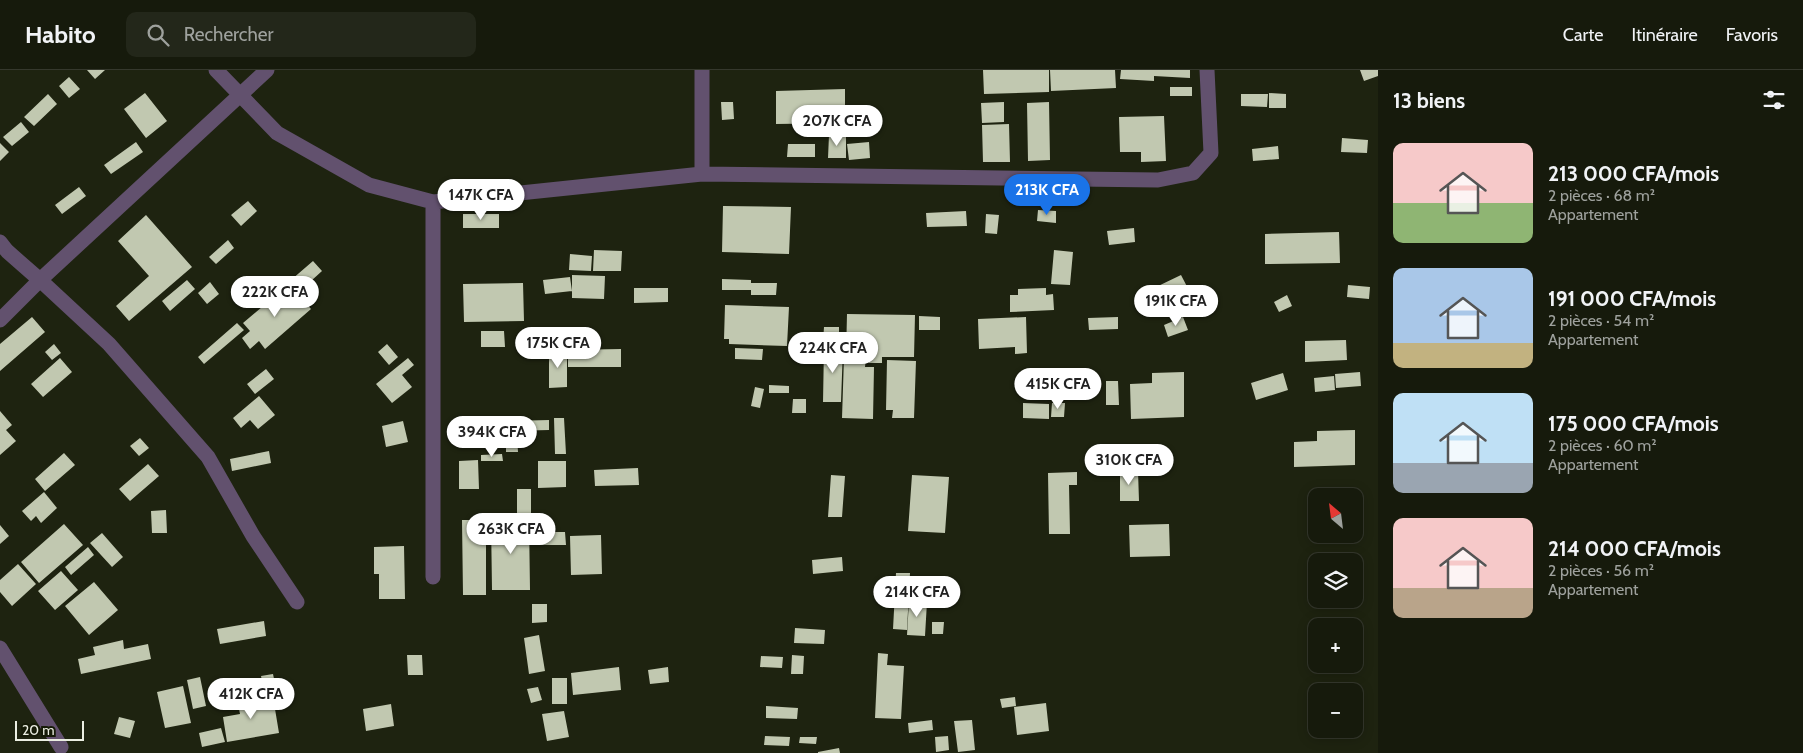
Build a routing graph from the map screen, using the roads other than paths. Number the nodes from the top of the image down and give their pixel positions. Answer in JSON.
{"nodes":[{"id":1,"x":216,"y":70,"type":"edge"},
{"id":2,"x":267,"y":70,"type":"edge"},
{"id":3,"x":702,"y":70,"type":"edge"},
{"id":4,"x":1207,"y":70,"type":"edge"},
{"id":5,"x":241,"y":96,"type":"junction"},
{"id":6,"x":702,"y":174,"type":"junction"},
{"id":7,"x":433,"y":202,"type":"junction"},
{"id":8,"x":0,"y":242,"type":"edge"},
{"id":9,"x":40,"y":280,"type":"junction"},
{"id":10,"x":0,"y":320,"type":"edge"},
{"id":11,"x":433,"y":577,"type":"dead end"},
{"id":12,"x":297,"y":602,"type":"dead end"},
{"id":13,"x":0,"y":648,"type":"edge"},
{"id":14,"x":61,"y":747,"type":"dead end"}],
"edges":[{"from":1,"to":5,"type":"street"},
{"from":2,"to":5,"type":"street"},
{"from":3,"to":6,"type":"street"},
{"from":4,"to":6,"type":"street"},
{"from":5,"to":7,"type":"street"},
{"from":5,"to":9,"type":"street"},
{"from":6,"to":7,"type":"street"},
{"from":7,"to":11,"type":"street"},
{"from":8,"to":9,"type":"street"},
{"from":9,"to":10,"type":"street"},
{"from":9,"to":12,"type":"street"},
{"from":13,"to":14,"type":"street"}]}
